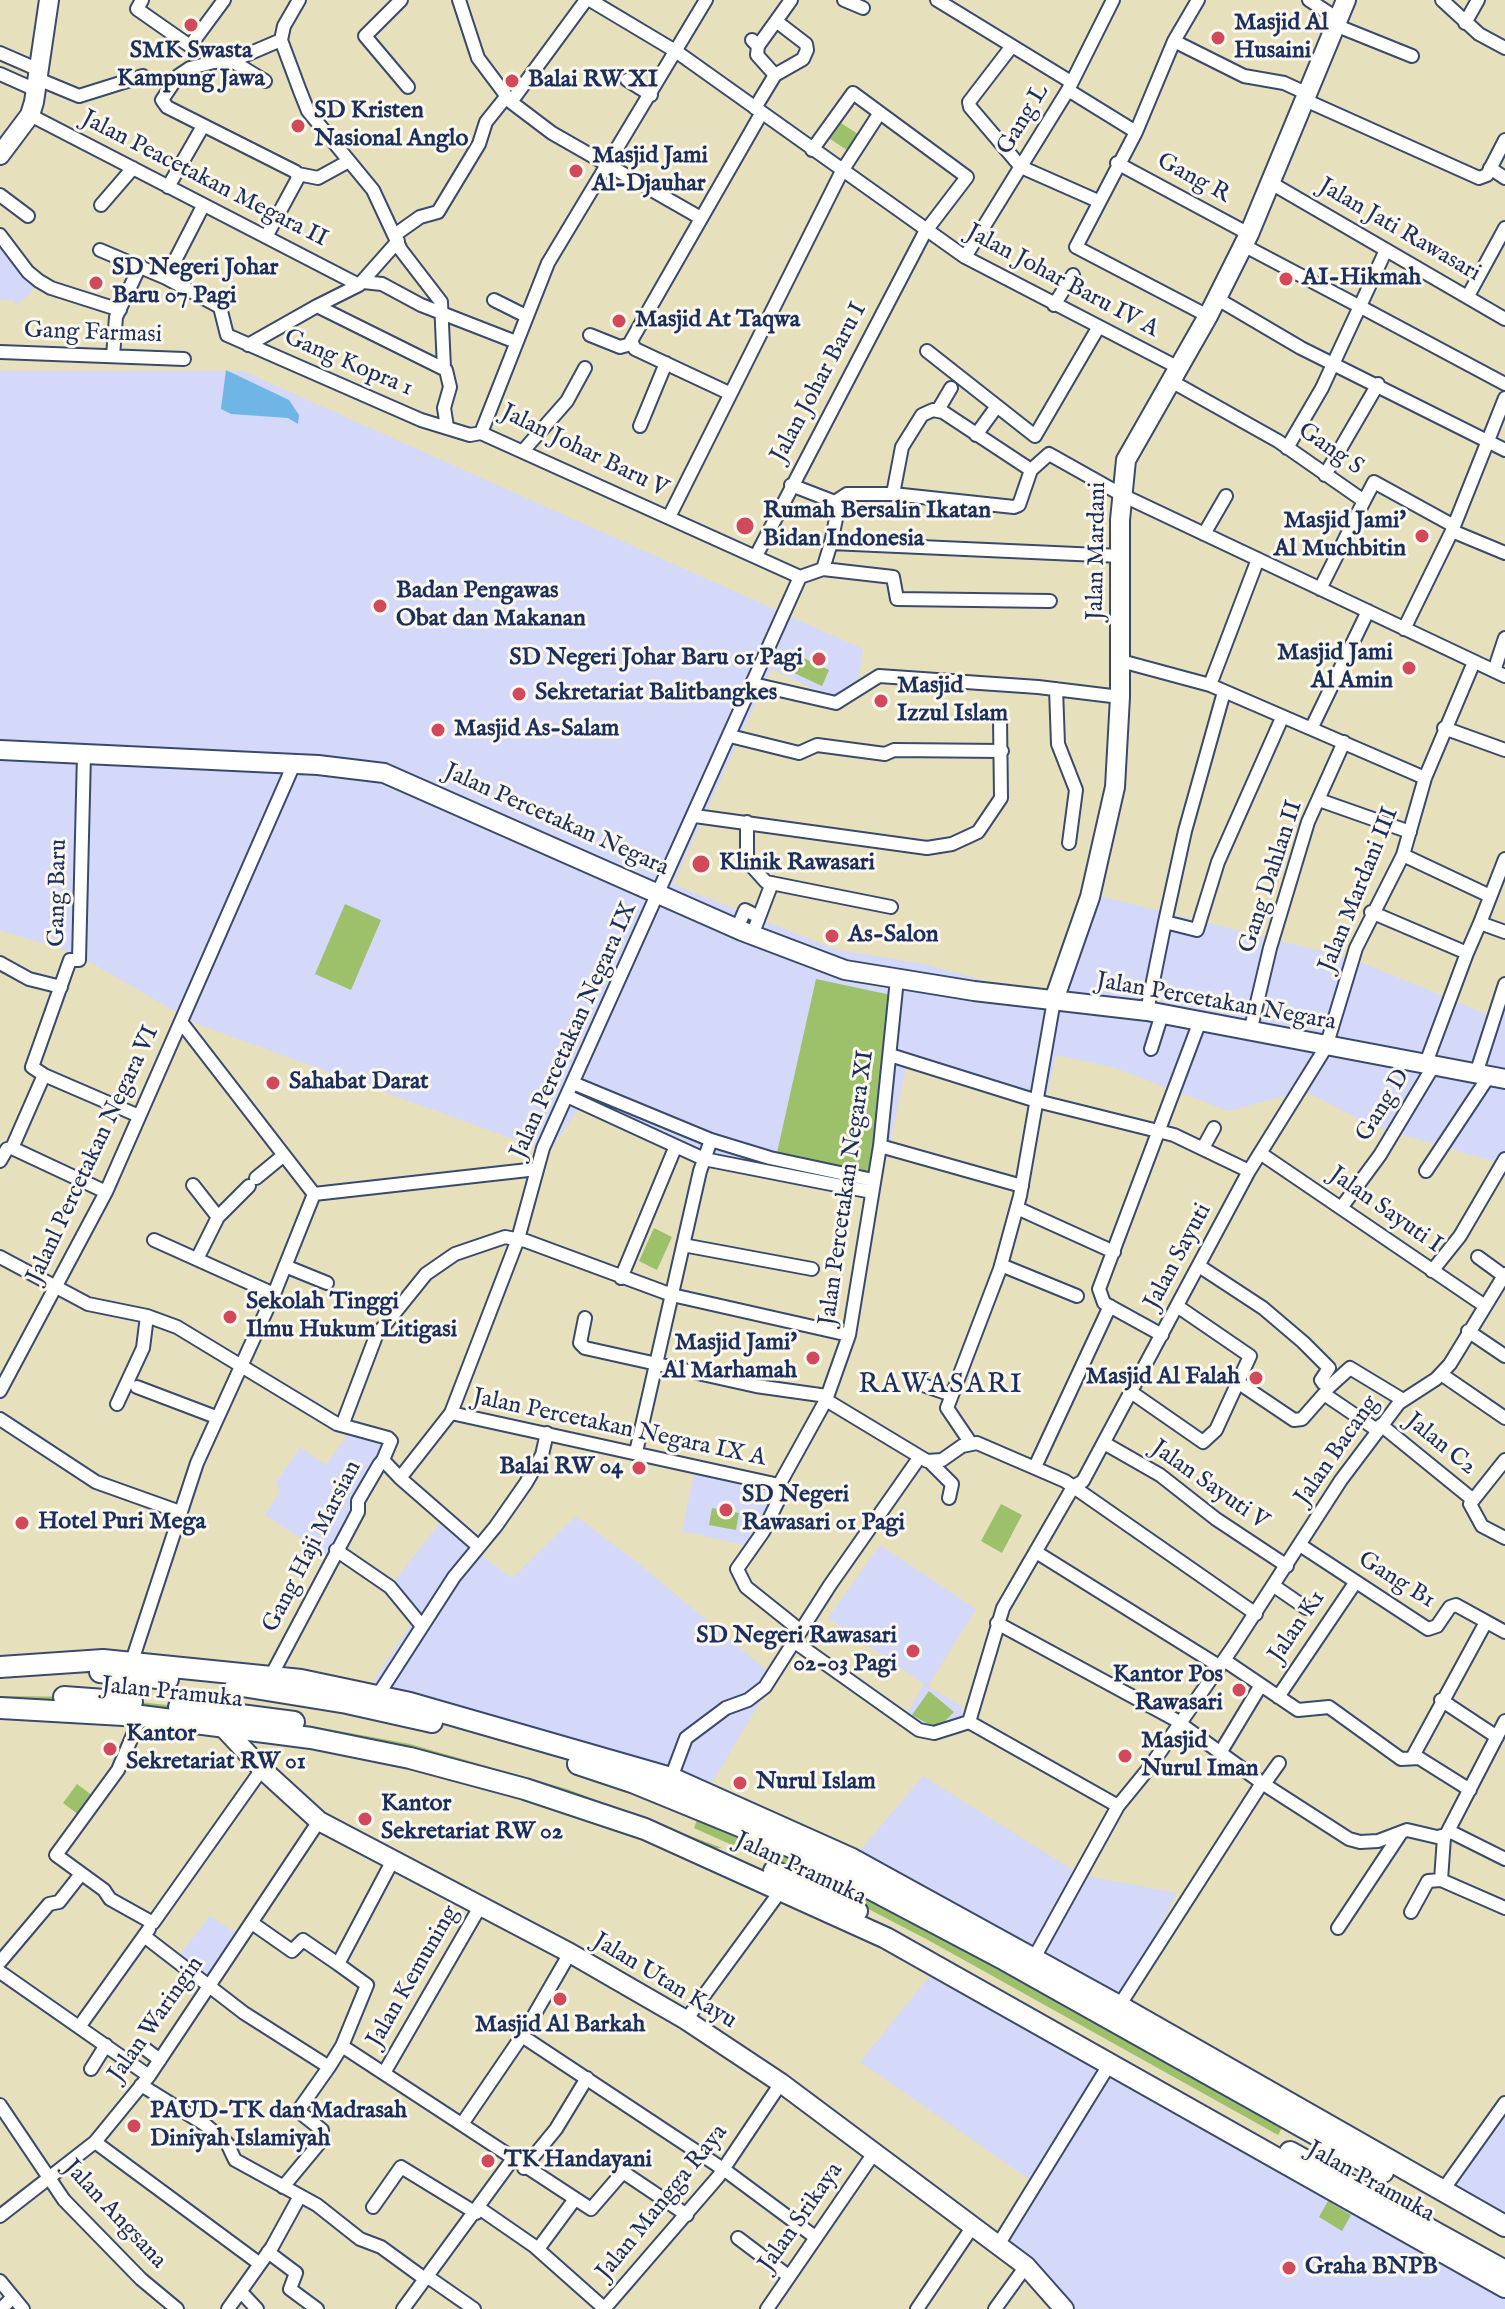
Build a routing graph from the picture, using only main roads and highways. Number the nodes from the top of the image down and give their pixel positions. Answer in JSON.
{"nodes":[{"id":1,"x":6,"y":1662,"type":"edge"},
{"id":2,"x":65,"y":1664,"type":"junction"},
{"id":3,"x":0,"y":1696,"type":"edge"},
{"id":4,"x":0,"y":1708,"type":"edge"},
{"id":5,"x":502,"y":1728,"type":"junction"},
{"id":6,"x":522,"y":1748,"type":"junction"},
{"id":7,"x":574,"y":1749,"type":"junction"},
{"id":8,"x":594,"y":1769,"type":"junction"},
{"id":9,"x":722,"y":1848,"type":"junction"},
{"id":10,"x":693,"y":1849,"type":"junction"},
{"id":11,"x":839,"y":1872,"type":"junction"},
{"id":12,"x":829,"y":1896,"type":"junction"},
{"id":13,"x":1308,"y":2170,"type":"junction"},
{"id":14,"x":1505,"y":2226,"type":"edge"},
{"id":15,"x":1505,"y":2241,"type":"edge"},
{"id":16,"x":1505,"y":2271,"type":"edge"},
{"id":17,"x":1505,"y":2287,"type":"edge"}],
"edges":[{"from":1,"to":2,"type":"main road","name":"Jalan Pramuka"},
{"from":2,"to":5,"type":"main road","name":"Jalan Pramuka"},
{"from":2,"to":6,"type":"main road","name":"Jalan Pramuka"},
{"from":3,"to":9,"type":"main road","name":"Jalan Pramuka"},
{"from":4,"to":10,"type":"main road","name":"Jalan Pramuka"},
{"from":5,"to":6,"type":"main road"},
{"from":5,"to":7,"type":"main road","name":"Jalan Pramuka"},
{"from":6,"to":8,"type":"main road","name":"Jalan Pramuka"},
{"from":7,"to":8,"type":"main road"},
{"from":7,"to":14,"type":"main road","name":"Jalan Pramuka"},
{"from":8,"to":11,"type":"main road","name":"Jalan Pramuka"},
{"from":9,"to":10,"type":"main road"},
{"from":9,"to":12,"type":"main road","name":"Jalan Pramuka"},
{"from":10,"to":13,"type":"main road","name":"Jalan Pramuka"},
{"from":11,"to":12,"type":"main road"},
{"from":11,"to":15,"type":"main road","name":"Jalan Pramuka"},
{"from":12,"to":13,"type":"main road","name":"Jalan Pramuka"},
{"from":13,"to":16,"type":"main road","name":"Jalan Pramuka"},
{"from":13,"to":17,"type":"main road","name":"Jalan Pramuka"}]}
